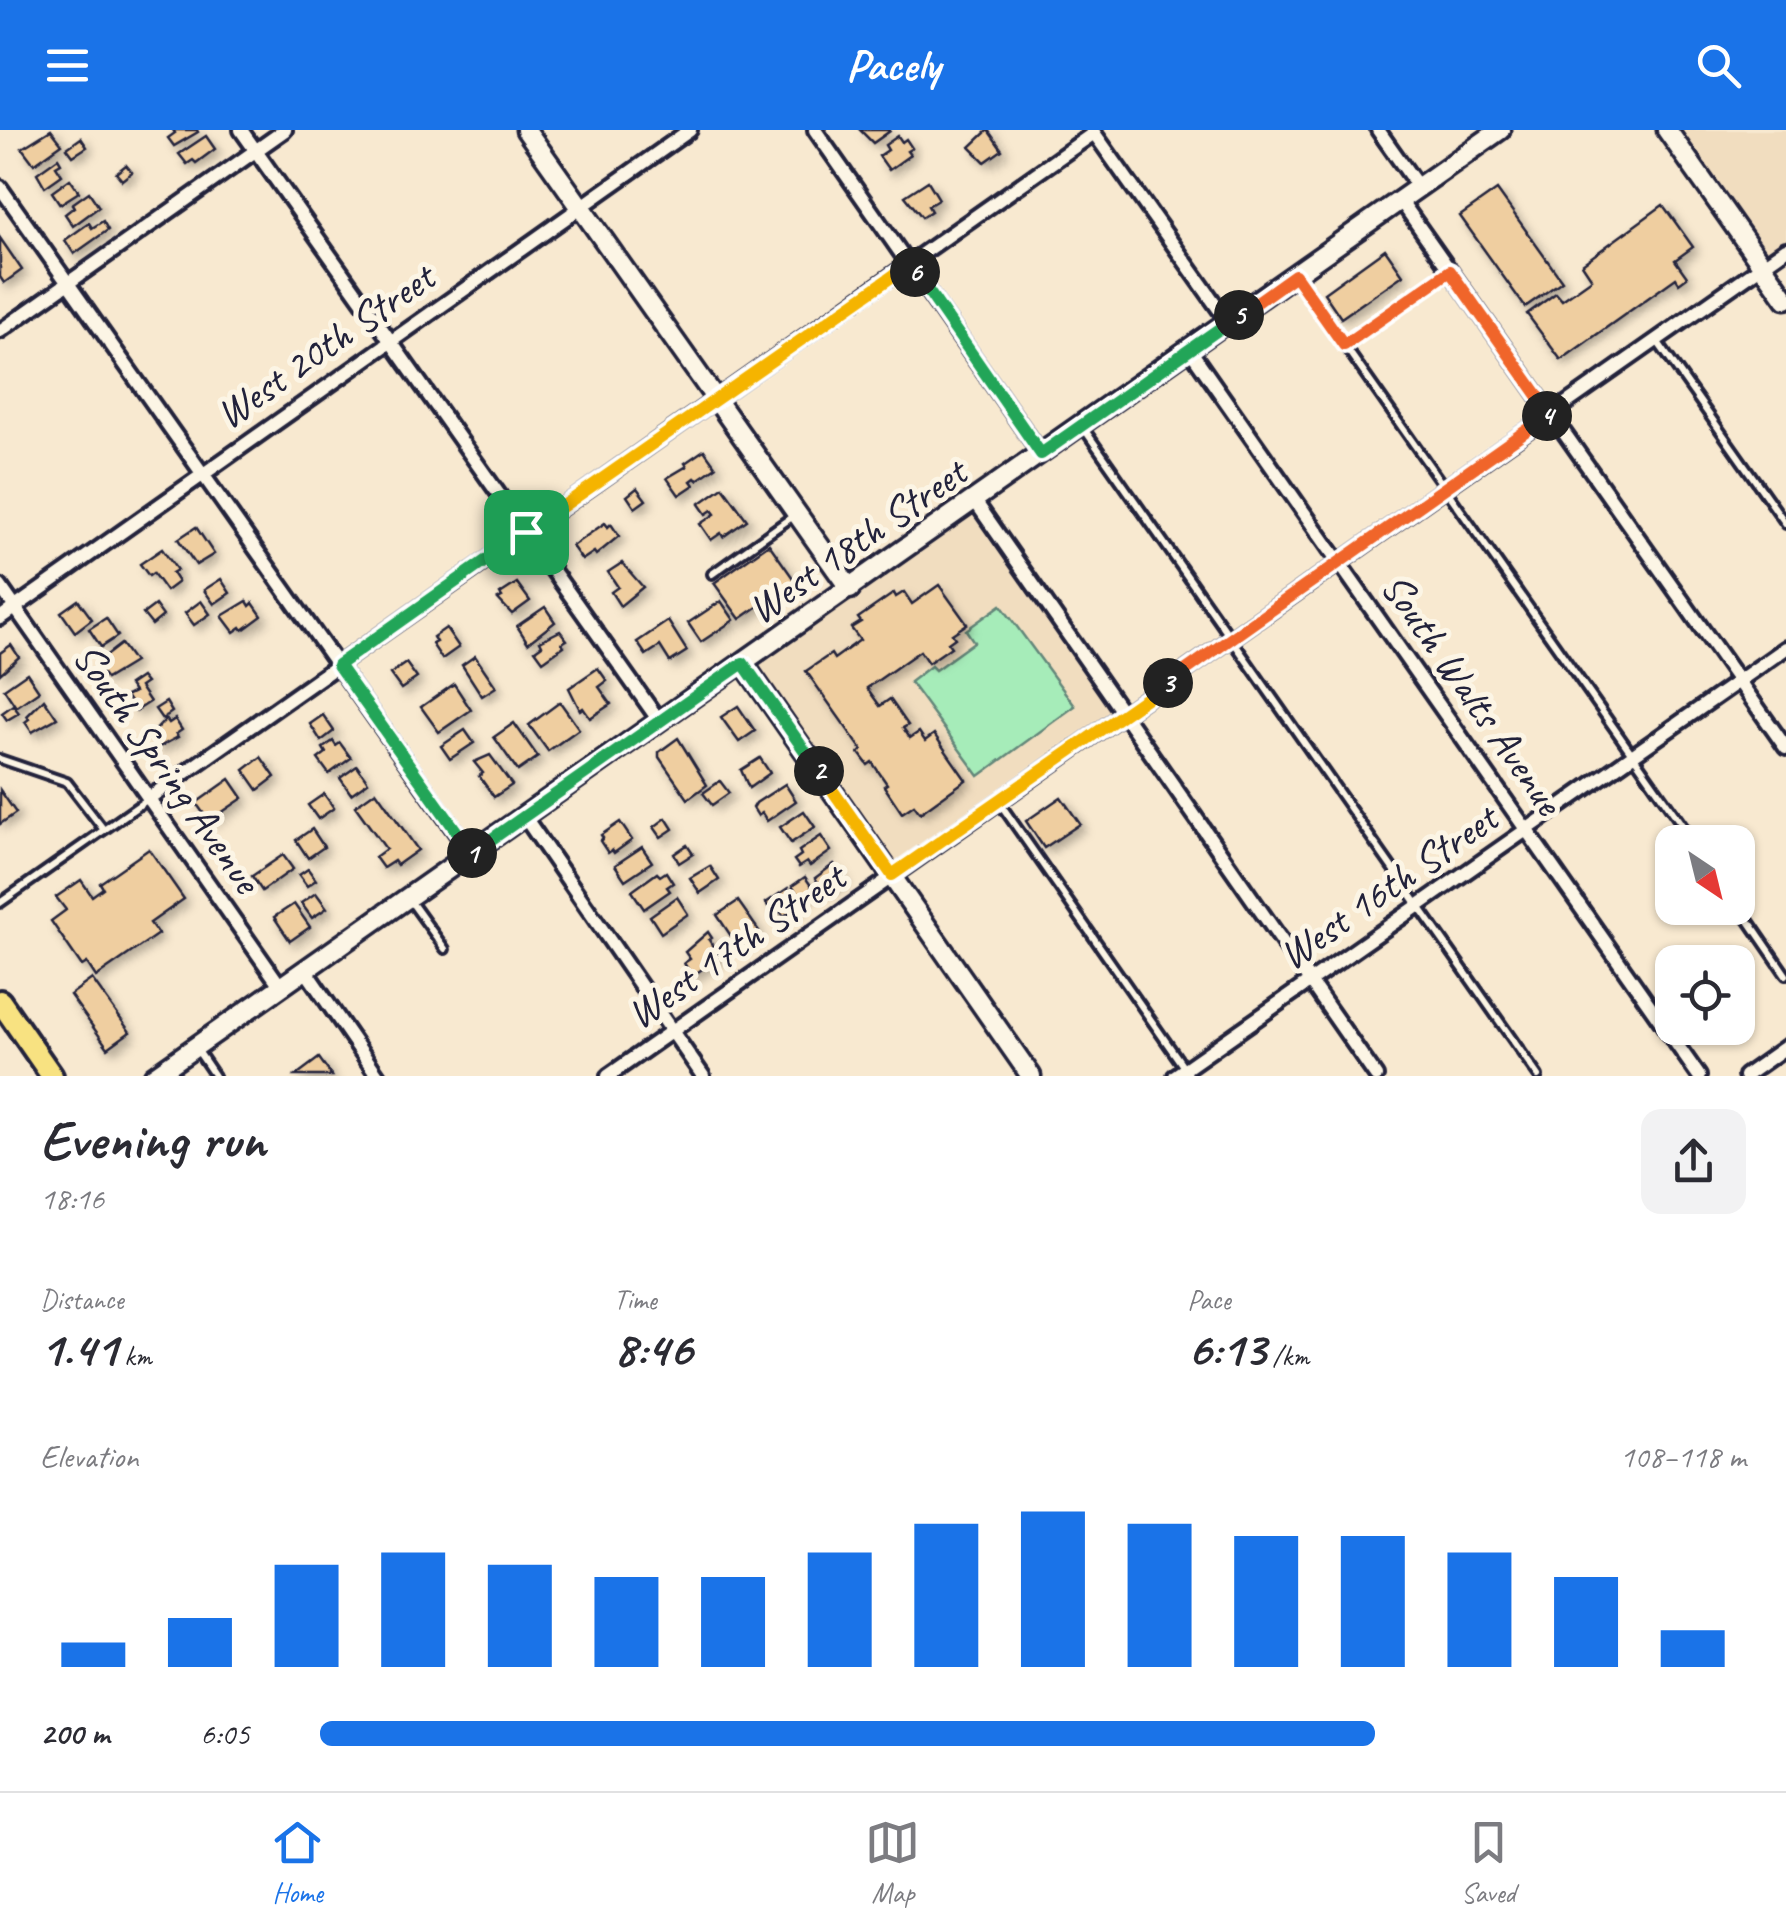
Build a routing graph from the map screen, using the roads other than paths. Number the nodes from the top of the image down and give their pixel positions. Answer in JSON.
{"nodes":[{"id":1,"x":241,"y":130,"type":"edge"},
{"id":2,"x":286,"y":130,"type":"edge"},
{"id":3,"x":526,"y":130,"type":"edge"},
{"id":4,"x":690,"y":130,"type":"edge"},
{"id":5,"x":815,"y":130,"type":"edge"},
{"id":6,"x":1378,"y":130,"type":"edge"},
{"id":7,"x":1500,"y":130,"type":"edge"},
{"id":8,"x":1668,"y":130,"type":"edge"},
{"id":9,"x":1093,"y":132,"type":"edge"},
{"id":10,"x":256,"y":151,"type":"junction"},
{"id":11,"x":0,"y":187,"type":"edge"},
{"id":12,"x":1419,"y":188,"type":"junction"},
{"id":13,"x":1401,"y":201,"type":"junction"},
{"id":14,"x":581,"y":208,"type":"junction"},
{"id":15,"x":1786,"y":249,"type":"edge"},
{"id":16,"x":910,"y":264,"type":"junction"},
{"id":17,"x":1763,"y":266,"type":"junction"},
{"id":18,"x":1450,"y":271,"type":"junction"},
{"id":19,"x":1295,"y":275,"type":"junction"},
{"id":20,"x":68,"y":284,"type":"junction"},
{"id":21,"x":1786,"y":299,"type":"edge"},
{"id":22,"x":1228,"y":322,"type":"junction"},
{"id":23,"x":0,"y":332,"type":"edge"},
{"id":24,"x":392,"y":339,"type":"junction"},
{"id":25,"x":1656,"y":340,"type":"junction"},
{"id":26,"x":1344,"y":345,"type":"junction"},
{"id":27,"x":1190,"y":350,"type":"junction"},
{"id":28,"x":716,"y":399,"type":"junction"},
{"id":29,"x":1551,"y":414,"type":"junction"},
{"id":30,"x":1082,"y":425,"type":"junction"},
{"id":31,"x":1041,"y":454,"type":"junction"},
{"id":32,"x":202,"y":472,"type":"junction"},
{"id":33,"x":1445,"y":488,"type":"junction"},
{"id":34,"x":975,"y":501,"type":"junction"},
{"id":35,"x":796,"y":513,"type":"junction"},
{"id":36,"x":1786,"y":524,"type":"edge"},
{"id":37,"x":526,"y":532,"type":"junction"},
{"id":38,"x":1338,"y":562,"type":"junction"},
{"id":39,"x":712,"y":574,"type":"dead end"},
{"id":40,"x":0,"y":586,"type":"edge"},
{"id":41,"x":850,"y":589,"type":"junction"},
{"id":42,"x":15,"y":608,"type":"junction"},
{"id":43,"x":0,"y":618,"type":"edge"},
{"id":44,"x":1231,"y":638,"type":"junction"},
{"id":45,"x":1786,"y":648,"type":"edge"},
{"id":46,"x":743,"y":663,"type":"junction"},
{"id":47,"x":338,"y":665,"type":"junction"},
{"id":48,"x":1739,"y":681,"type":"junction"},
{"id":49,"x":1123,"y":714,"type":"junction"},
{"id":50,"x":660,"y":722,"type":"junction"},
{"id":51,"x":1786,"y":748,"type":"edge"},
{"id":52,"x":1633,"y":755,"type":"junction"},
{"id":53,"x":0,"y":759,"type":"edge"},
{"id":54,"x":149,"y":798,"type":"junction"},
{"id":55,"x":998,"y":801,"type":"junction"},
{"id":56,"x":524,"y":816,"type":"junction"},
{"id":57,"x":1682,"y":825,"type":"edge"},
{"id":58,"x":1528,"y":829,"type":"junction"},
{"id":59,"x":104,"y":830,"type":"junction"},
{"id":60,"x":471,"y":854,"type":"junction"},
{"id":61,"x":892,"y":875,"type":"junction"},
{"id":62,"x":408,"y":898,"type":"junction"},
{"id":63,"x":0,"y":903,"type":"edge"},
{"id":64,"x":1419,"y":905,"type":"junction"},
{"id":65,"x":1752,"y":925,"type":"edge"},
{"id":66,"x":446,"y":949,"type":"dead end"},
{"id":67,"x":305,"y":970,"type":"junction"},
{"id":68,"x":1786,"y":975,"type":"edge"},
{"id":69,"x":1310,"y":981,"type":"junction"},
{"id":70,"x":281,"y":987,"type":"junction"},
{"id":71,"x":0,"y":1000,"type":"edge"},
{"id":72,"x":671,"y":1031,"type":"junction"},
{"id":73,"x":196,"y":1047,"type":"junction"},
{"id":74,"x":1786,"y":1047,"type":"edge"},
{"id":75,"x":1183,"y":1074,"type":"edge"},
{"id":76,"x":52,"y":1076,"type":"edge"},
{"id":77,"x":154,"y":1076,"type":"edge"},
{"id":78,"x":215,"y":1076,"type":"edge"},
{"id":79,"x":378,"y":1076,"type":"edge"},
{"id":80,"x":608,"y":1076,"type":"edge"},
{"id":81,"x":703,"y":1076,"type":"edge"},
{"id":82,"x":1032,"y":1076,"type":"edge"},
{"id":83,"x":1376,"y":1076,"type":"edge"},
{"id":84,"x":1538,"y":1076,"type":"edge"},
{"id":85,"x":1699,"y":1076,"type":"edge"},
{"id":86,"x":1745,"y":1076,"type":"edge"}],
"edges":[{"from":1,"to":10,"type":"street"},
{"from":2,"to":10,"type":"street"},
{"from":3,"to":14,"type":"street"},
{"from":4,"to":14,"type":"street","name":"West 20th Street"},
{"from":5,"to":16,"type":"street"},
{"from":6,"to":12,"type":"street"},
{"from":7,"to":12,"type":"street","name":"West 18th Street"},
{"from":8,"to":17,"type":"street"},
{"from":9,"to":16,"type":"street"},
{"from":9,"to":22,"type":"street"},
{"from":10,"to":20,"type":"street"},
{"from":10,"to":24,"type":"street"},
{"from":11,"to":20,"type":"street"},
{"from":12,"to":13,"type":"street","name":"West 18th Street"},
{"from":13,"to":18,"type":"street"},
{"from":13,"to":19,"type":"street","name":"West 18th Street"},
{"from":14,"to":24,"type":"street","name":"West 20th Street"},
{"from":14,"to":28,"type":"street"},
{"from":15,"to":17,"type":"street","name":"West 17th Street"},
{"from":16,"to":28,"type":"street"},
{"from":16,"to":31,"type":"street"},
{"from":17,"to":21,"type":"street"},
{"from":17,"to":25,"type":"street","name":"West 17th Street"},
{"from":18,"to":26,"type":"lane"},
{"from":18,"to":29,"type":"street"},
{"from":19,"to":22,"type":"street","name":"West 18th Street"},
{"from":19,"to":26,"type":"lane"},
{"from":20,"to":23,"type":"street"},
{"from":20,"to":32,"type":"street"},
{"from":22,"to":27,"type":"street","name":"West 18th Street"},
{"from":24,"to":32,"type":"street","name":"West 20th Street"},
{"from":24,"to":37,"type":"street"},
{"from":25,"to":29,"type":"street","name":"West 17th Street"},
{"from":25,"to":36,"type":"lane"},
{"from":26,"to":33,"type":"lane"},
{"from":27,"to":30,"type":"street","name":"West 18th Street"},
{"from":27,"to":38,"type":"street","name":"South Walts Avenue"},
{"from":28,"to":35,"type":"street"},
{"from":28,"to":37,"type":"street"},
{"from":29,"to":33,"type":"street","name":"West 17th Street"},
{"from":29,"to":48,"type":"street"},
{"from":30,"to":31,"type":"street","name":"West 18th Street"},
{"from":30,"to":44,"type":"lane"},
{"from":31,"to":34,"type":"street","name":"West 18th Street"},
{"from":32,"to":42,"type":"street","name":"West 20th Street"},
{"from":32,"to":47,"type":"street"},
{"from":33,"to":38,"type":"street","name":"West 17th Street"},
{"from":33,"to":52,"type":"lane"},
{"from":34,"to":41,"type":"street","name":"West 18th Street"},
{"from":34,"to":49,"type":"street"},
{"from":35,"to":39,"type":"lane"},
{"from":35,"to":41,"type":"street"},
{"from":37,"to":47,"type":"street"},
{"from":37,"to":50,"type":"street"},
{"from":38,"to":44,"type":"street","name":"West 17th Street"},
{"from":38,"to":58,"type":"street","name":"South Walts Avenue"},
{"from":40,"to":42,"type":"street","name":"South Spring Avenue"},
{"from":41,"to":46,"type":"street","name":"West 18th Street"},
{"from":42,"to":43,"type":"street","name":"West 20th Street"},
{"from":42,"to":54,"type":"street","name":"South Spring Avenue"},
{"from":44,"to":49,"type":"street","name":"West 17th Street"},
{"from":44,"to":64,"type":"lane"},
{"from":45,"to":48,"type":"street","name":"West 16th Street"},
{"from":46,"to":50,"type":"street","name":"West 18th Street"},
{"from":46,"to":61,"type":"street"},
{"from":47,"to":54,"type":"street"},
{"from":47,"to":60,"type":"street"},
{"from":48,"to":51,"type":"street"},
{"from":48,"to":52,"type":"street","name":"West 16th Street"},
{"from":49,"to":55,"type":"street","name":"West 17th Street"},
{"from":49,"to":69,"type":"street"},
{"from":50,"to":56,"type":"street","name":"West 18th Street"},
{"from":52,"to":57,"type":"lane"},
{"from":52,"to":58,"type":"street","name":"West 16th Street"},
{"from":53,"to":59,"type":"lane"},
{"from":54,"to":59,"type":"lane"},
{"from":54,"to":70,"type":"street","name":"South Spring Avenue"},
{"from":55,"to":61,"type":"street","name":"West 17th Street"},
{"from":55,"to":75,"type":"lane"},
{"from":56,"to":60,"type":"street","name":"West 18th Street"},
{"from":56,"to":72,"type":"street"},
{"from":58,"to":64,"type":"street","name":"West 16th Street"},
{"from":58,"to":85,"type":"street","name":"South Walts Avenue"},
{"from":59,"to":63,"type":"lane"},
{"from":60,"to":62,"type":"street","name":"West 18th Street"},
{"from":61,"to":72,"type":"street","name":"West 17th Street"},
{"from":61,"to":82,"type":"street"},
{"from":62,"to":66,"type":"lane"},
{"from":62,"to":67,"type":"street","name":"West 18th Street"},
{"from":64,"to":69,"type":"street","name":"West 16th Street"},
{"from":64,"to":84,"type":"lane"},
{"from":65,"to":68,"type":"lane"},
{"from":67,"to":70,"type":"street","name":"West 18th Street"},
{"from":67,"to":79,"type":"street"},
{"from":69,"to":75,"type":"street","name":"West 16th Street"},
{"from":69,"to":83,"type":"street"},
{"from":70,"to":73,"type":"street","name":"West 18th Street"},
{"from":71,"to":76,"type":"main road"},
{"from":72,"to":80,"type":"street","name":"West 17th Street"},
{"from":72,"to":81,"type":"street"},
{"from":73,"to":77,"type":"street","name":"West 18th Street"},
{"from":73,"to":78,"type":"lane"},
{"from":74,"to":86,"type":"street"}]}
